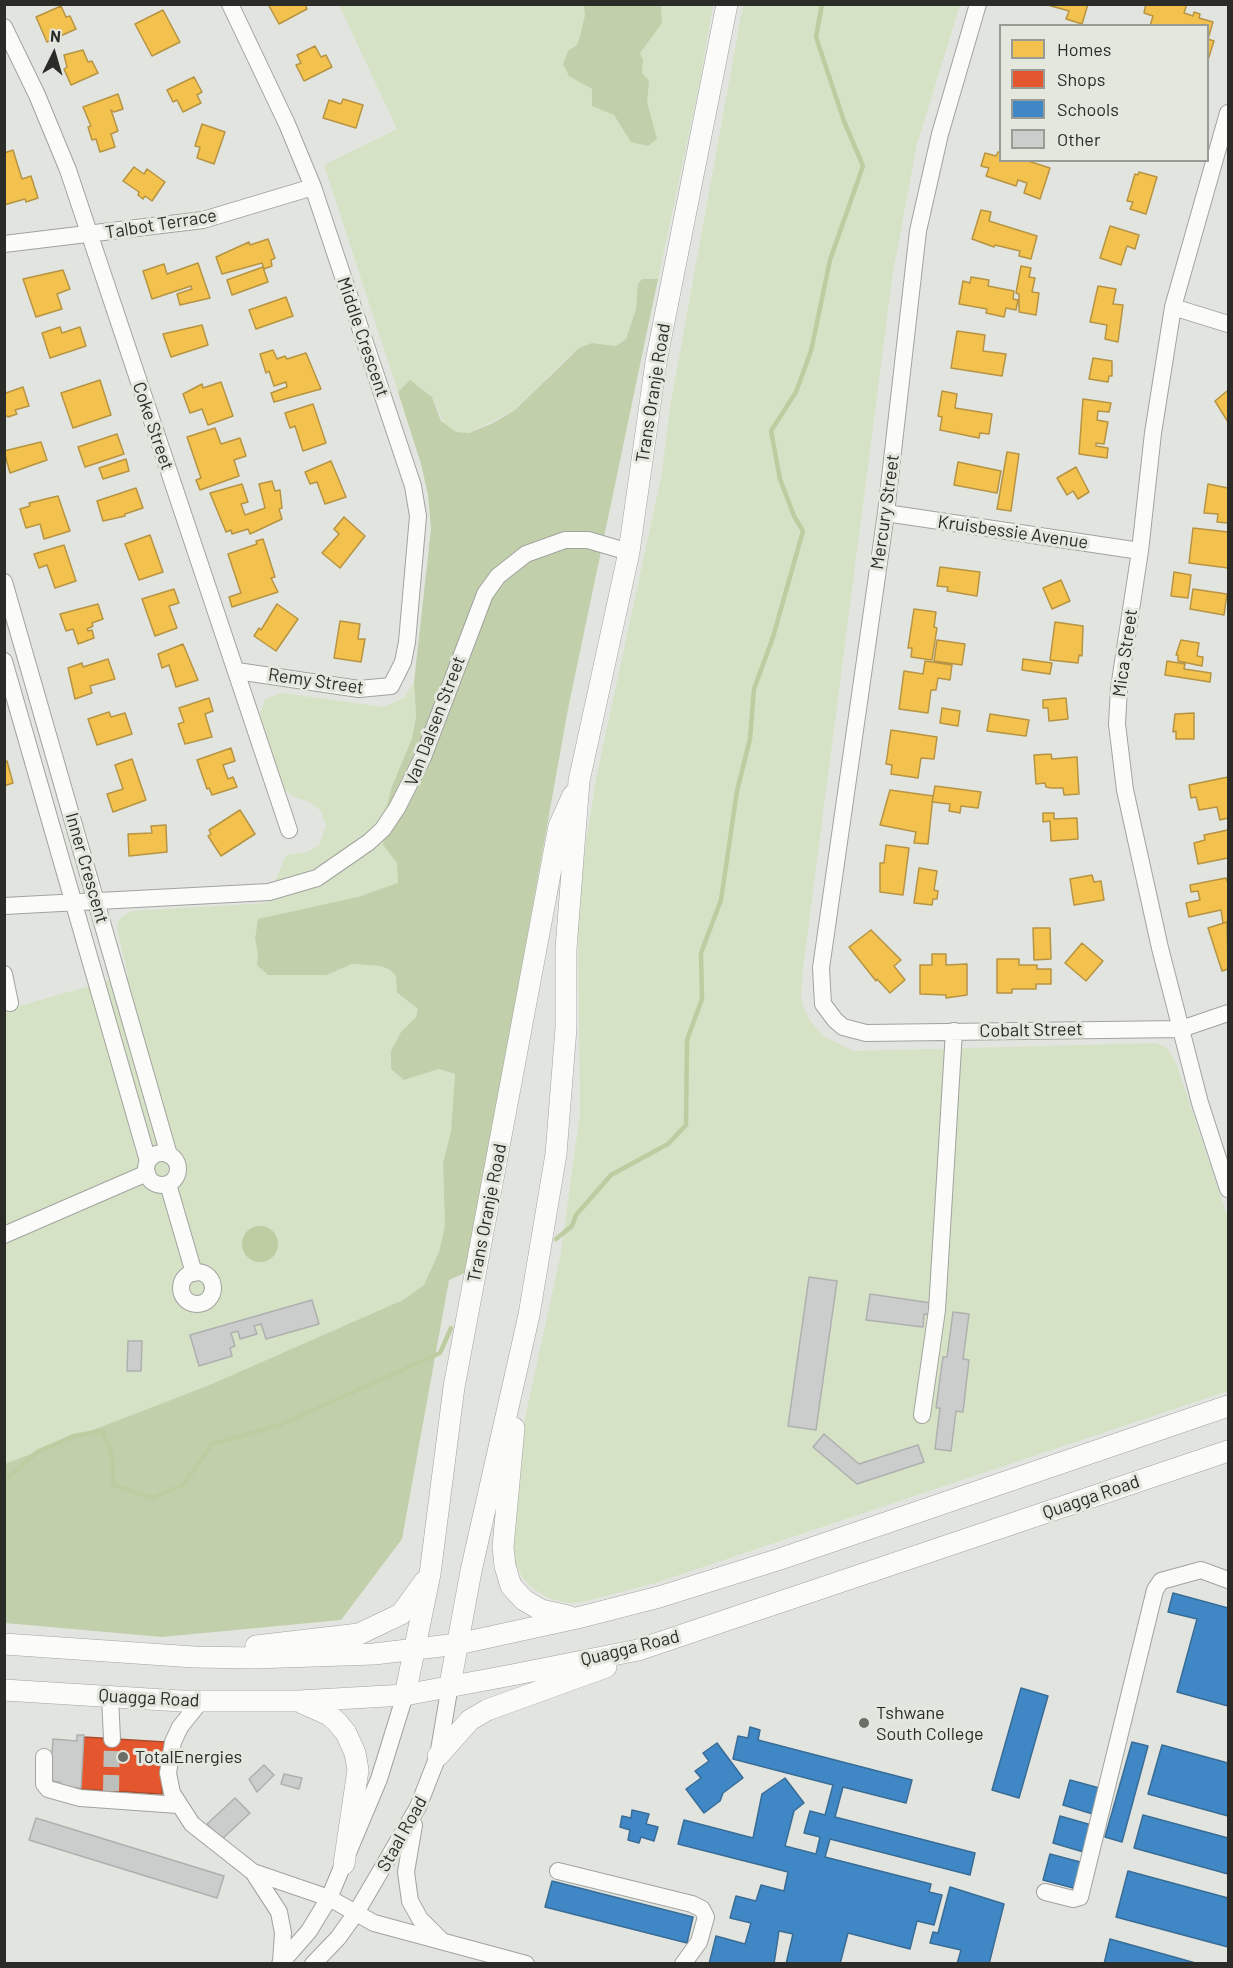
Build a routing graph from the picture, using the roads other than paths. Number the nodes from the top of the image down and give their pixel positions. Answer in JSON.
{"nodes":[{"id":1,"x":230,"y":4,"type":"edge"},
{"id":2,"x":727,"y":4,"type":"edge"},
{"id":3,"x":978,"y":4,"type":"edge"},
{"id":4,"x":4,"y":27,"type":"edge"},
{"id":5,"x":1228,"y":113,"type":"edge"},
{"id":6,"x":313,"y":187,"type":"junction"},
{"id":7,"x":88,"y":235,"type":"junction"},
{"id":8,"x":4,"y":244,"type":"edge"},
{"id":9,"x":1173,"y":307,"type":"junction"},
{"id":10,"x":1228,"y":324,"type":"edge"},
{"id":11,"x":886,"y":513,"type":"junction"},
{"id":12,"x":1140,"y":551,"type":"junction"},
{"id":13,"x":629,"y":552,"type":"junction"},
{"id":14,"x":4,"y":582,"type":"edge"},
{"id":15,"x":4,"y":661,"type":"edge"},
{"id":16,"x":237,"y":670,"type":"junction"},
{"id":17,"x":393,"y":683,"type":"joint"},
{"id":18,"x":579,"y":781,"type":"junction"},
{"id":19,"x":289,"y":830,"type":"dead end"},
{"id":20,"x":98,"y":902,"type":"junction"},
{"id":21,"x":76,"y":904,"type":"junction"},
{"id":22,"x":4,"y":906,"type":"edge"},
{"id":23,"x":4,"y":974,"type":"edge"},
{"id":24,"x":10,"y":1003,"type":"dead end"},
{"id":25,"x":1228,"y":1013,"type":"edge"},
{"id":26,"x":835,"y":1020,"type":"joint"},
{"id":27,"x":1181,"y":1029,"type":"junction"},
{"id":28,"x":954,"y":1031,"type":"junction"},
{"id":29,"x":169,"y":1155,"type":"junction"},
{"id":30,"x":147,"y":1167,"type":"junction"},
{"id":31,"x":168,"y":1184,"type":"junction"},
{"id":32,"x":1228,"y":1189,"type":"edge"},
{"id":33,"x":4,"y":1235,"type":"edge"},
{"id":34,"x":194,"y":1273,"type":"dead end"},
{"id":35,"x":520,"y":1358,"type":"junction"},
{"id":36,"x":1228,"y":1406,"type":"edge"},
{"id":37,"x":922,"y":1415,"type":"dead end"},
{"id":38,"x":1228,"y":1451,"type":"edge"},
{"id":39,"x":430,"y":1574,"type":"junction"},
{"id":40,"x":1228,"y":1580,"type":"edge"},
{"id":41,"x":577,"y":1618,"type":"junction"},
{"id":42,"x":4,"y":1644,"type":"edge"},
{"id":43,"x":458,"y":1644,"type":"junction"},
{"id":44,"x":415,"y":1650,"type":"junction"},
{"id":45,"x":638,"y":1650,"type":"junction"},
{"id":46,"x":194,"y":1657,"type":"junction"},
{"id":47,"x":450,"y":1685,"type":"junction"},
{"id":48,"x":4,"y":1690,"type":"edge"},
{"id":49,"x":405,"y":1695,"type":"junction"},
{"id":50,"x":110,"y":1697,"type":"junction"},
{"id":51,"x":299,"y":1701,"type":"junction"},
{"id":52,"x":200,"y":1702,"type":"junction"},
{"id":53,"x":112,"y":1739,"type":"tunnel mouth"},
{"id":54,"x":438,"y":1756,"type":"junction"},
{"id":55,"x":44,"y":1757,"type":"dead end"},
{"id":56,"x":178,"y":1805,"type":"junction"},
{"id":57,"x":418,"y":1807,"type":"junction"},
{"id":58,"x":344,"y":1864,"type":"junction"},
{"id":59,"x":558,"y":1871,"type":"dead end"},
{"id":60,"x":253,"y":1872,"type":"junction"},
{"id":61,"x":1045,"y":1892,"type":"dead end"},
{"id":62,"x":329,"y":1898,"type":"junction"},
{"id":63,"x":356,"y":1913,"type":"junction"},
{"id":64,"x":443,"y":1942,"type":"junction"},
{"id":65,"x":280,"y":1963,"type":"edge"},
{"id":66,"x":313,"y":1964,"type":"edge"},
{"id":67,"x":526,"y":1964,"type":"edge"},
{"id":68,"x":683,"y":1964,"type":"edge"}],
"edges":[{"from":1,"to":6,"type":"street","name":"Middle Crescent"},
{"from":2,"to":13,"type":"main road","name":"Trans Oranje Road"},
{"from":3,"to":11,"type":"street","name":"Mercury Street"},
{"from":4,"to":7,"type":"street","name":"Coke Street"},
{"from":5,"to":9,"type":"street","name":"Mica Street"},
{"from":6,"to":7,"type":"street","name":"Talbot Terrace"},
{"from":6,"to":17,"type":"street","name":"Middle Crescent"},
{"from":7,"to":8,"type":"street","name":"Talbot Terrace"},
{"from":7,"to":16,"type":"street","name":"Coke Street"},
{"from":9,"to":10,"type":"street"},
{"from":9,"to":12,"type":"street","name":"Mica Street"},
{"from":11,"to":12,"type":"street","name":"Kruisbessie Avenue"},
{"from":11,"to":26,"type":"street","name":"Mercury Street"},
{"from":12,"to":27,"type":"street","name":"Mica Street"},
{"from":13,"to":18,"type":"main road","name":"Trans Oranje Road"},
{"from":13,"to":20,"type":"street","name":"Van Dalsen Street"},
{"from":14,"to":20,"type":"street","name":"Inner Crescent"},
{"from":15,"to":21,"type":"street","name":"Inner Crescent"},
{"from":16,"to":17,"type":"street","name":"Remy Street"},
{"from":16,"to":19,"type":"street","name":"Coke Street"},
{"from":18,"to":35,"type":"main road","name":"Trans Oranje Road"},
{"from":18,"to":39,"type":"main road","name":"Trans Oranje Road"},
{"from":20,"to":21,"type":"street","name":"Van Dalsen Street"},
{"from":20,"to":29,"type":"street","name":"Inner Crescent"},
{"from":21,"to":22,"type":"street","name":"Van Dalsen Street"},
{"from":21,"to":30,"type":"street","name":"Inner Crescent"},
{"from":23,"to":24,"type":"street"},
{"from":25,"to":27,"type":"street","name":"Cobalt Street"},
{"from":26,"to":28,"type":"street","name":"Cobalt Street"},
{"from":27,"to":28,"type":"street","name":"Cobalt Street"},
{"from":27,"to":32,"type":"street","name":"Mica Street"},
{"from":28,"to":37,"type":"street"},
{"from":29,"to":30,"type":"street"},
{"from":29,"to":31,"type":"street"},
{"from":30,"to":31,"type":"street"},
{"from":30,"to":33,"type":"street"},
{"from":31,"to":34,"type":"street"},
{"from":35,"to":41,"type":"main road"},
{"from":35,"to":43,"type":"main road","name":"Trans Oranje Road"},
{"from":36,"to":41,"type":"main road"},
{"from":38,"to":45,"type":"main road","name":"Quagga Road"},
{"from":39,"to":44,"type":"main road","name":"Trans Oranje Road"},
{"from":39,"to":46,"type":"main road"},
{"from":40,"to":61,"type":"street"},
{"from":41,"to":43,"type":"main road"},
{"from":42,"to":46,"type":"main road"},
{"from":43,"to":44,"type":"main road"},
{"from":43,"to":47,"type":"main road","name":"Trans Oranje Road"},
{"from":44,"to":46,"type":"main road"},
{"from":44,"to":49,"type":"main road","name":"Trans Oranje Road"},
{"from":45,"to":47,"type":"main road","name":"Quagga Road"},
{"from":45,"to":54,"type":"main road"},
{"from":47,"to":49,"type":"main road","name":"Quagga Road"},
{"from":47,"to":54,"type":"street","name":"Staal Road"},
{"from":48,"to":50,"type":"main road","name":"Quagga Road"},
{"from":49,"to":51,"type":"main road","name":"Quagga Road"},
{"from":49,"to":58,"type":"street","name":"Staal Road"},
{"from":50,"to":52,"type":"main road","name":"Quagga Road"},
{"from":50,"to":53,"type":"street"},
{"from":51,"to":52,"type":"main road","name":"Quagga Road"},
{"from":51,"to":58,"type":"main road"},
{"from":52,"to":56,"type":"street"},
{"from":54,"to":57,"type":"street","name":"Staal Road"},
{"from":55,"to":56,"type":"street"},
{"from":56,"to":60,"type":"street"},
{"from":57,"to":63,"type":"street","name":"Staal Road"},
{"from":57,"to":64,"type":"street"},
{"from":58,"to":62,"type":"street","name":"Staal Road"},
{"from":59,"to":68,"type":"street"},
{"from":60,"to":62,"type":"street"},
{"from":60,"to":65,"type":"street"},
{"from":62,"to":63,"type":"street"},
{"from":62,"to":65,"type":"street","name":"Staal Road"},
{"from":63,"to":64,"type":"street"},
{"from":63,"to":66,"type":"street","name":"Staal Road"},
{"from":64,"to":67,"type":"street"}]}
